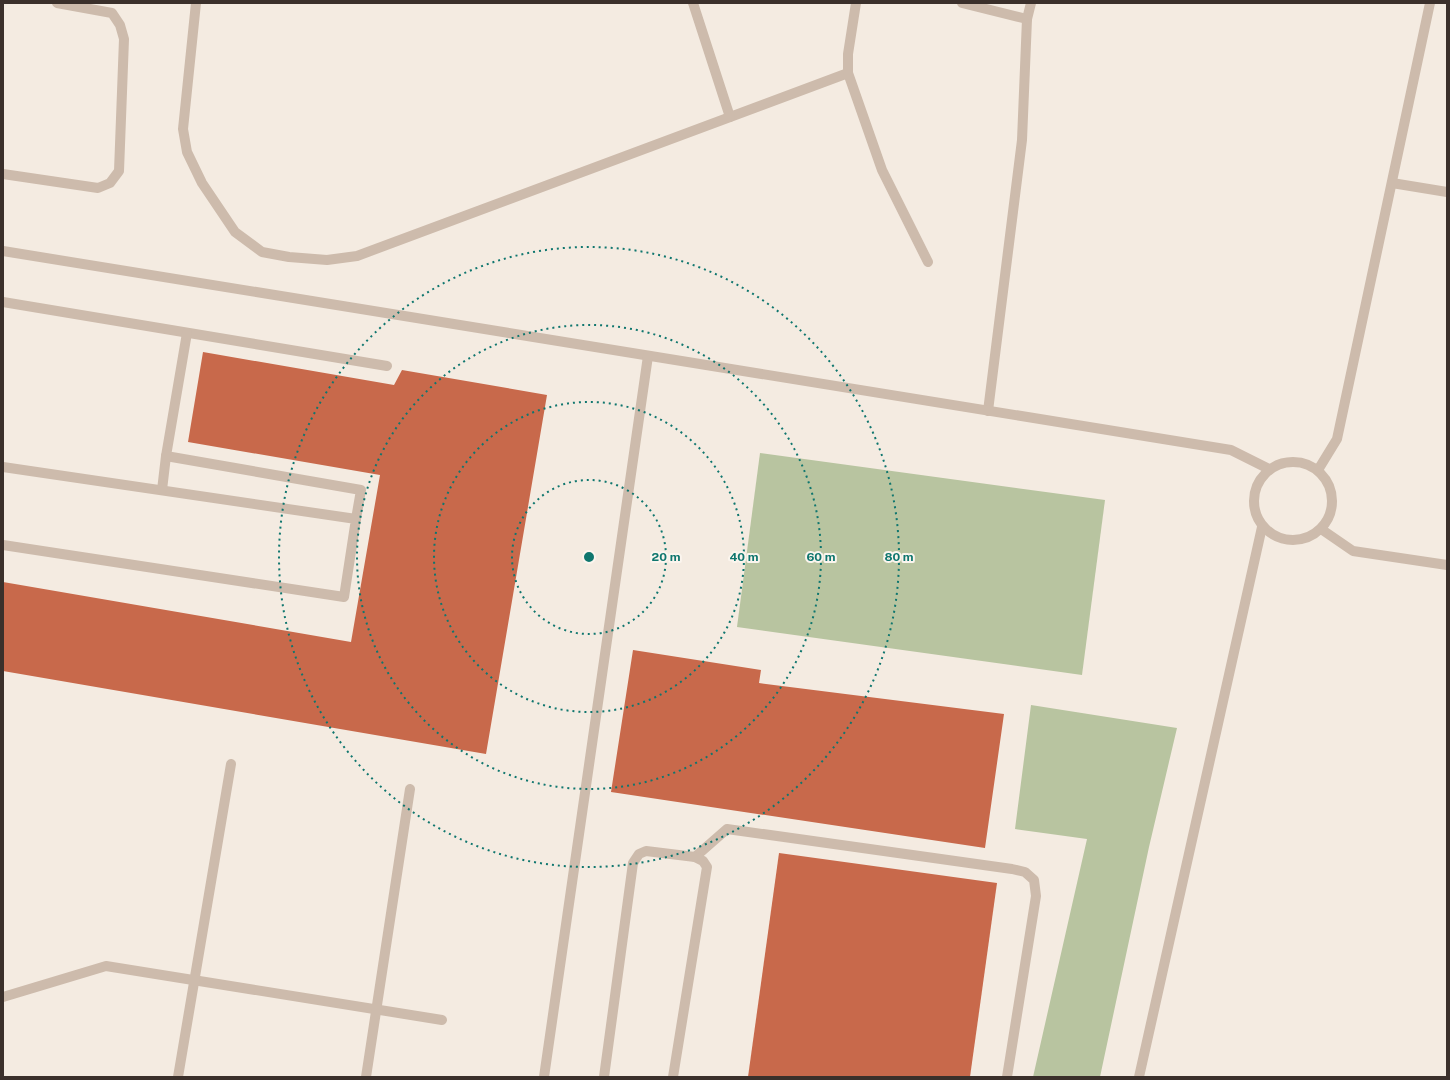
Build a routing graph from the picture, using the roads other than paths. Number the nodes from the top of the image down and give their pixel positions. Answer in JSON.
{"nodes":[{"id":1,"x":57,"y":3,"type":"edge"},
{"id":2,"x":196,"y":3,"type":"edge"},
{"id":3,"x":693,"y":3,"type":"edge"},
{"id":4,"x":856,"y":3,"type":"edge"},
{"id":5,"x":962,"y":3,"type":"edge"},
{"id":6,"x":1030,"y":3,"type":"edge"},
{"id":7,"x":1430,"y":3,"type":"edge"},
{"id":8,"x":1027,"y":19,"type":"junction"},
{"id":9,"x":848,"y":73,"type":"junction"},
{"id":10,"x":730,"y":117,"type":"junction"},
{"id":11,"x":3,"y":174,"type":"edge"},
{"id":12,"x":1392,"y":183,"type":"junction"},
{"id":13,"x":1447,"y":192,"type":"edge"},
{"id":14,"x":3,"y":251,"type":"edge"},
{"id":15,"x":928,"y":262,"type":"dead end"},
{"id":16,"x":3,"y":302,"type":"edge"},
{"id":17,"x":188,"y":333,"type":"junction"},
{"id":18,"x":648,"y":356,"type":"junction"},
{"id":19,"x":387,"y":366,"type":"dead end"},
{"id":20,"x":988,"y":411,"type":"junction"},
{"id":21,"x":166,"y":456,"type":"junction"},
{"id":22,"x":3,"y":467,"type":"edge"},
{"id":23,"x":1269,"y":469,"type":"junction"},
{"id":24,"x":1318,"y":470,"type":"junction"},
{"id":25,"x":162,"y":490,"type":"junction"},
{"id":26,"x":356,"y":519,"type":"junction"},
{"id":27,"x":1262,"y":527,"type":"junction"},
{"id":28,"x":1321,"y":529,"type":"junction"},
{"id":29,"x":3,"y":545,"type":"edge"},
{"id":30,"x":1447,"y":565,"type":"edge"},
{"id":31,"x":231,"y":764,"type":"dead end"},
{"id":32,"x":410,"y":789,"type":"dead end"},
{"id":33,"x":696,"y":857,"type":"junction"},
{"id":34,"x":195,"y":980,"type":"junction"},
{"id":35,"x":3,"y":997,"type":"edge"},
{"id":36,"x":377,"y":1010,"type":"junction"},
{"id":37,"x":442,"y":1020,"type":"dead end"},
{"id":38,"x":178,"y":1077,"type":"edge"},
{"id":39,"x":366,"y":1077,"type":"edge"},
{"id":40,"x":544,"y":1077,"type":"edge"},
{"id":41,"x":604,"y":1077,"type":"edge"},
{"id":42,"x":673,"y":1077,"type":"edge"},
{"id":43,"x":1007,"y":1077,"type":"edge"},
{"id":44,"x":1139,"y":1077,"type":"edge"}],
"edges":[{"from":1,"to":11,"type":"street"},
{"from":2,"to":10,"type":"street"},
{"from":3,"to":10,"type":"street"},
{"from":4,"to":9,"type":"street"},
{"from":5,"to":8,"type":"street"},
{"from":6,"to":8,"type":"street"},
{"from":7,"to":12,"type":"street"},
{"from":8,"to":20,"type":"street"},
{"from":9,"to":10,"type":"street"},
{"from":9,"to":15,"type":"street"},
{"from":12,"to":13,"type":"street"},
{"from":12,"to":24,"type":"street"},
{"from":14,"to":18,"type":"street"},
{"from":16,"to":17,"type":"street"},
{"from":17,"to":19,"type":"street"},
{"from":17,"to":21,"type":"street"},
{"from":18,"to":20,"type":"street"},
{"from":18,"to":40,"type":"street"},
{"from":20,"to":23,"type":"street"},
{"from":21,"to":25,"type":"street"},
{"from":21,"to":26,"type":"street"},
{"from":22,"to":25,"type":"street"},
{"from":23,"to":24,"type":"street"},
{"from":23,"to":27,"type":"street"},
{"from":24,"to":28,"type":"street"},
{"from":25,"to":26,"type":"street"},
{"from":26,"to":29,"type":"street"},
{"from":27,"to":28,"type":"street"},
{"from":27,"to":44,"type":"street"},
{"from":28,"to":30,"type":"street"},
{"from":31,"to":34,"type":"street"},
{"from":32,"to":36,"type":"street"},
{"from":33,"to":41,"type":"street"},
{"from":33,"to":42,"type":"street"},
{"from":33,"to":43,"type":"street"},
{"from":34,"to":35,"type":"street"},
{"from":34,"to":36,"type":"street"},
{"from":34,"to":38,"type":"street"},
{"from":36,"to":37,"type":"street"},
{"from":36,"to":39,"type":"street"}]}
